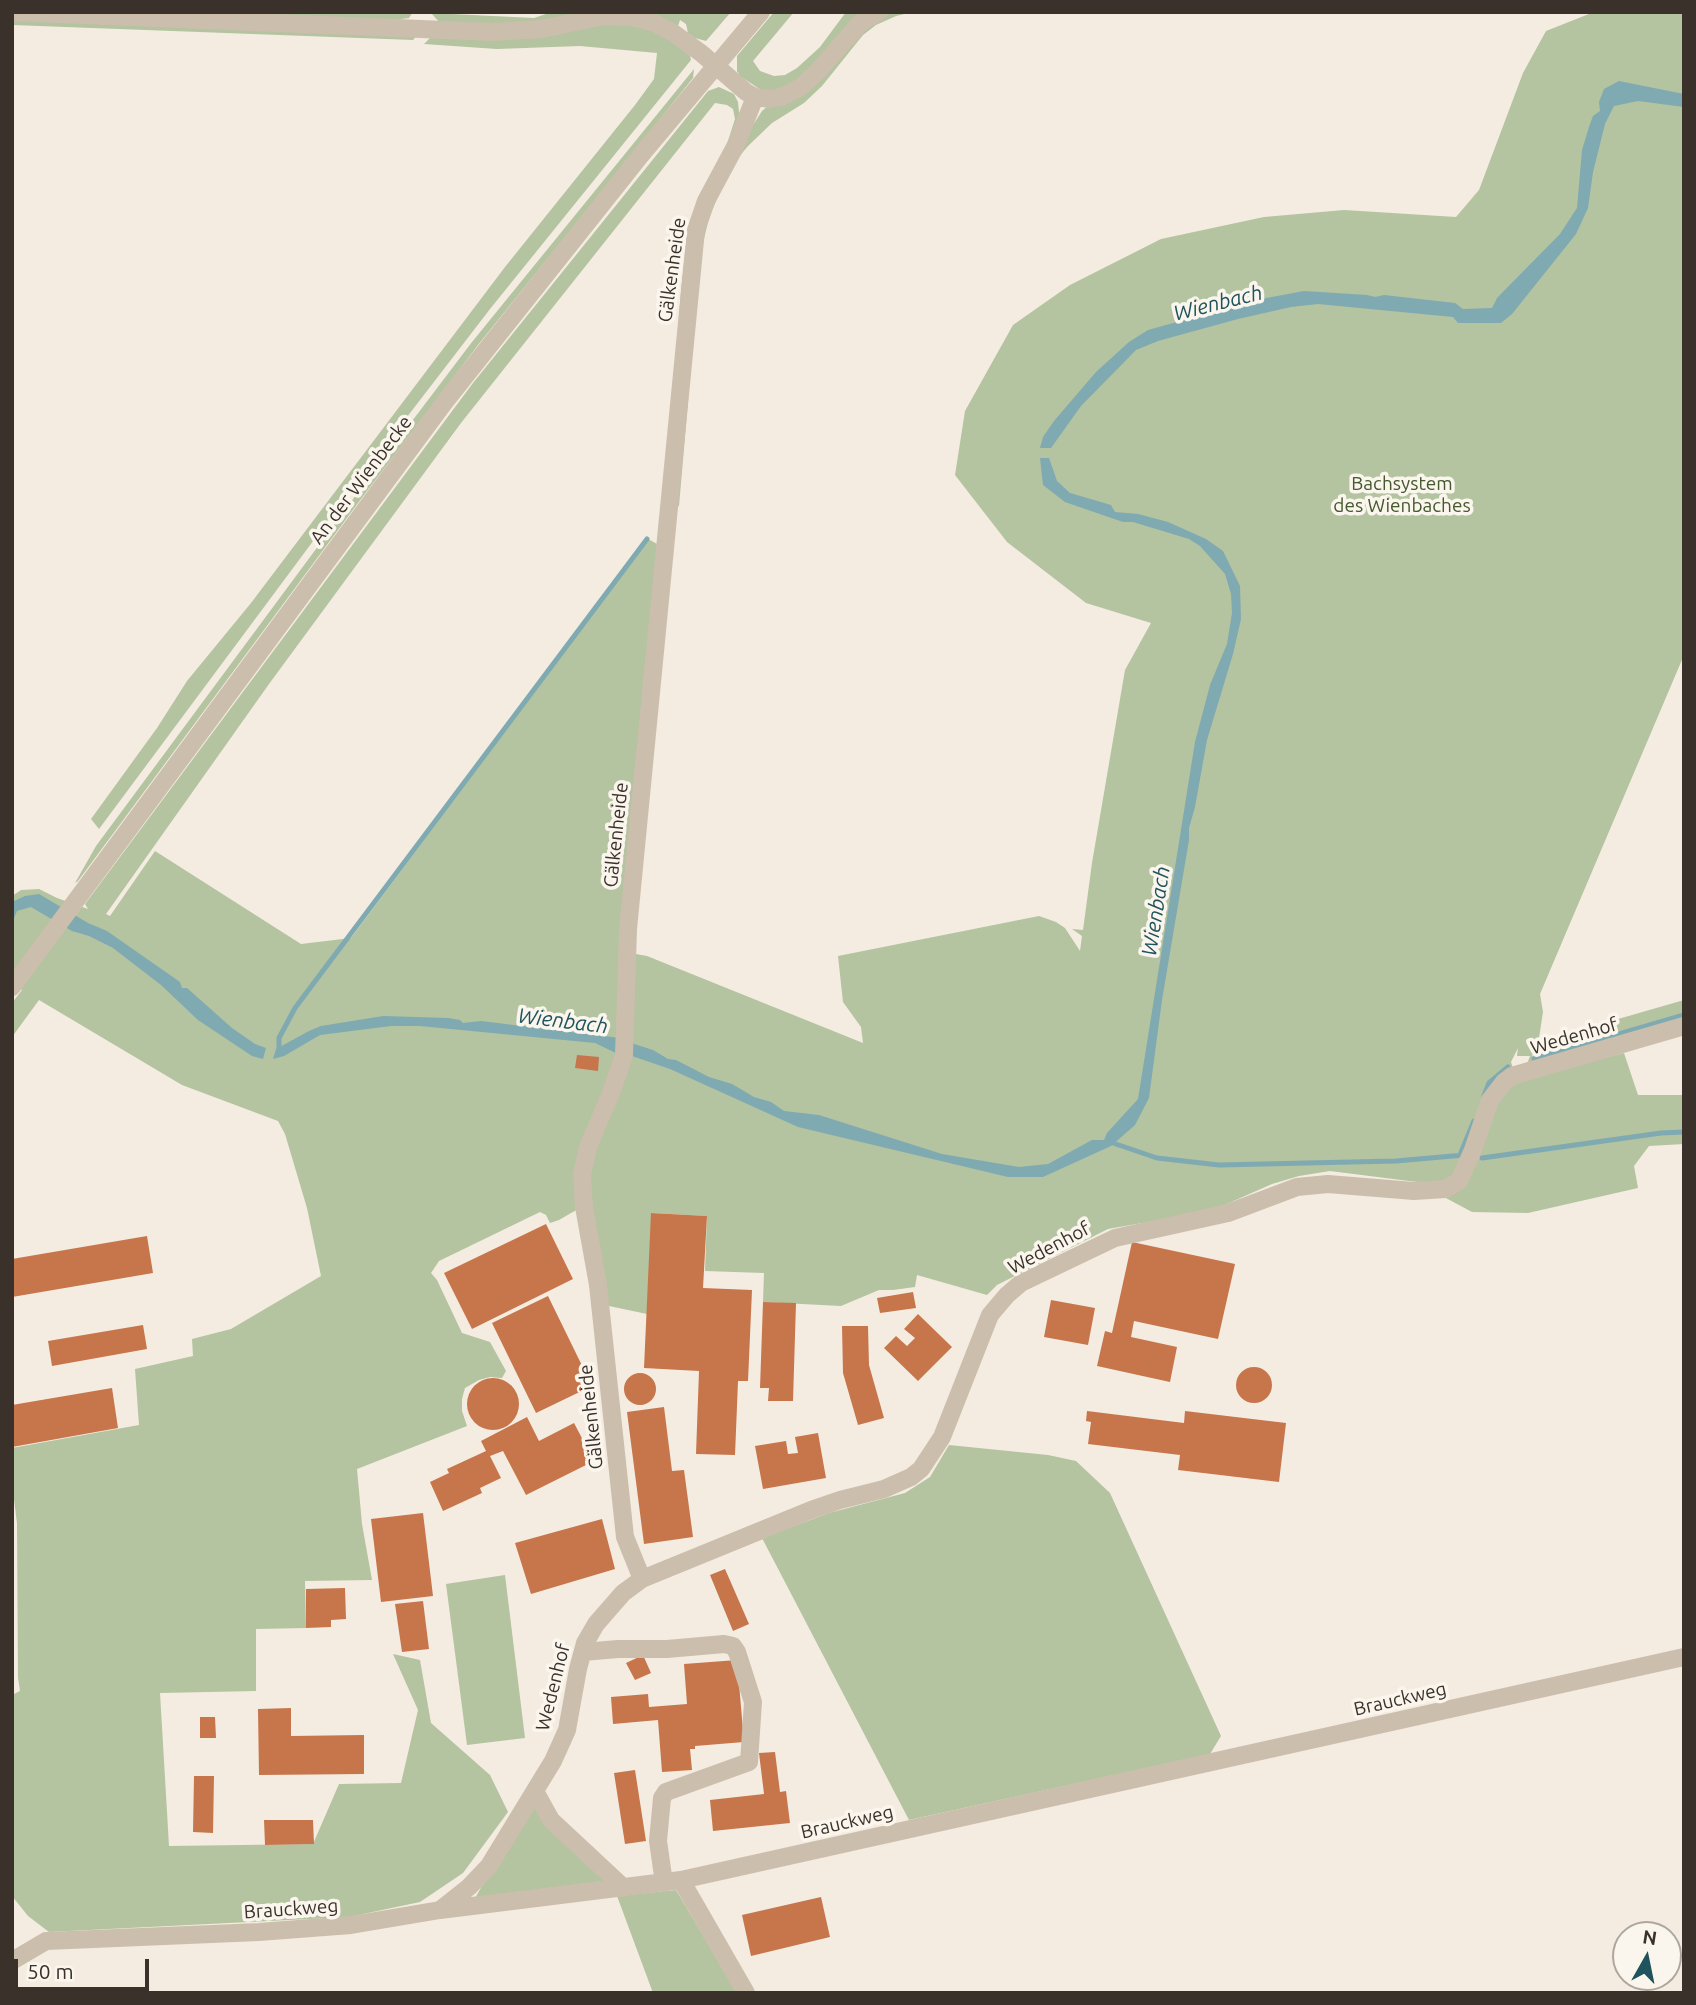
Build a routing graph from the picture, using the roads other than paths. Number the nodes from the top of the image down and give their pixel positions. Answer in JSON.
{"nodes":[{"id":1,"x":12,"y":12,"type":"edge"},
{"id":2,"x":761,"y":12,"type":"edge"},
{"id":3,"x":879,"y":12,"type":"edge"},
{"id":4,"x":715,"y":66,"type":"junction"},
{"id":5,"x":755,"y":97,"type":"junction"},
{"id":6,"x":12,"y":988,"type":"edge"},
{"id":7,"x":1684,"y":1026,"type":"edge"},
{"id":8,"x":642,"y":1579,"type":"junction"},
{"id":9,"x":583,"y":1652,"type":"junction"},
{"id":10,"x":1684,"y":1657,"type":"edge"},
{"id":11,"x":535,"y":1791,"type":"junction"},
{"id":12,"x":672,"y":1882,"type":"junction"},
{"id":13,"x":624,"y":1888,"type":"junction"},
{"id":14,"x":440,"y":1910,"type":"junction"},
{"id":15,"x":12,"y":1961,"type":"edge"},
{"id":16,"x":746,"y":1993,"type":"edge"}],
"edges":[{"from":1,"to":4,"type":"street"},
{"from":2,"to":4,"type":"street","name":"An der Wienbecke"},
{"from":3,"to":5,"type":"street"},
{"from":4,"to":5,"type":"street"},
{"from":4,"to":6,"type":"street","name":"An der Wienbecke"},
{"from":5,"to":8,"type":"street","name":"Gälkenheide"},
{"from":7,"to":8,"type":"street","name":"Wedenhof"},
{"from":8,"to":9,"type":"street","name":"Wedenhof"},
{"from":9,"to":11,"type":"street","name":"Wedenhof"},
{"from":9,"to":12,"type":"street"},
{"from":10,"to":12,"type":"street","name":"Brauckweg"},
{"from":11,"to":13,"type":"street"},
{"from":11,"to":14,"type":"street","name":"Wedenhof"},
{"from":12,"to":13,"type":"street","name":"Brauckweg"},
{"from":12,"to":16,"type":"street"},
{"from":13,"to":14,"type":"street","name":"Brauckweg"},
{"from":14,"to":15,"type":"street","name":"Brauckweg"}]}
